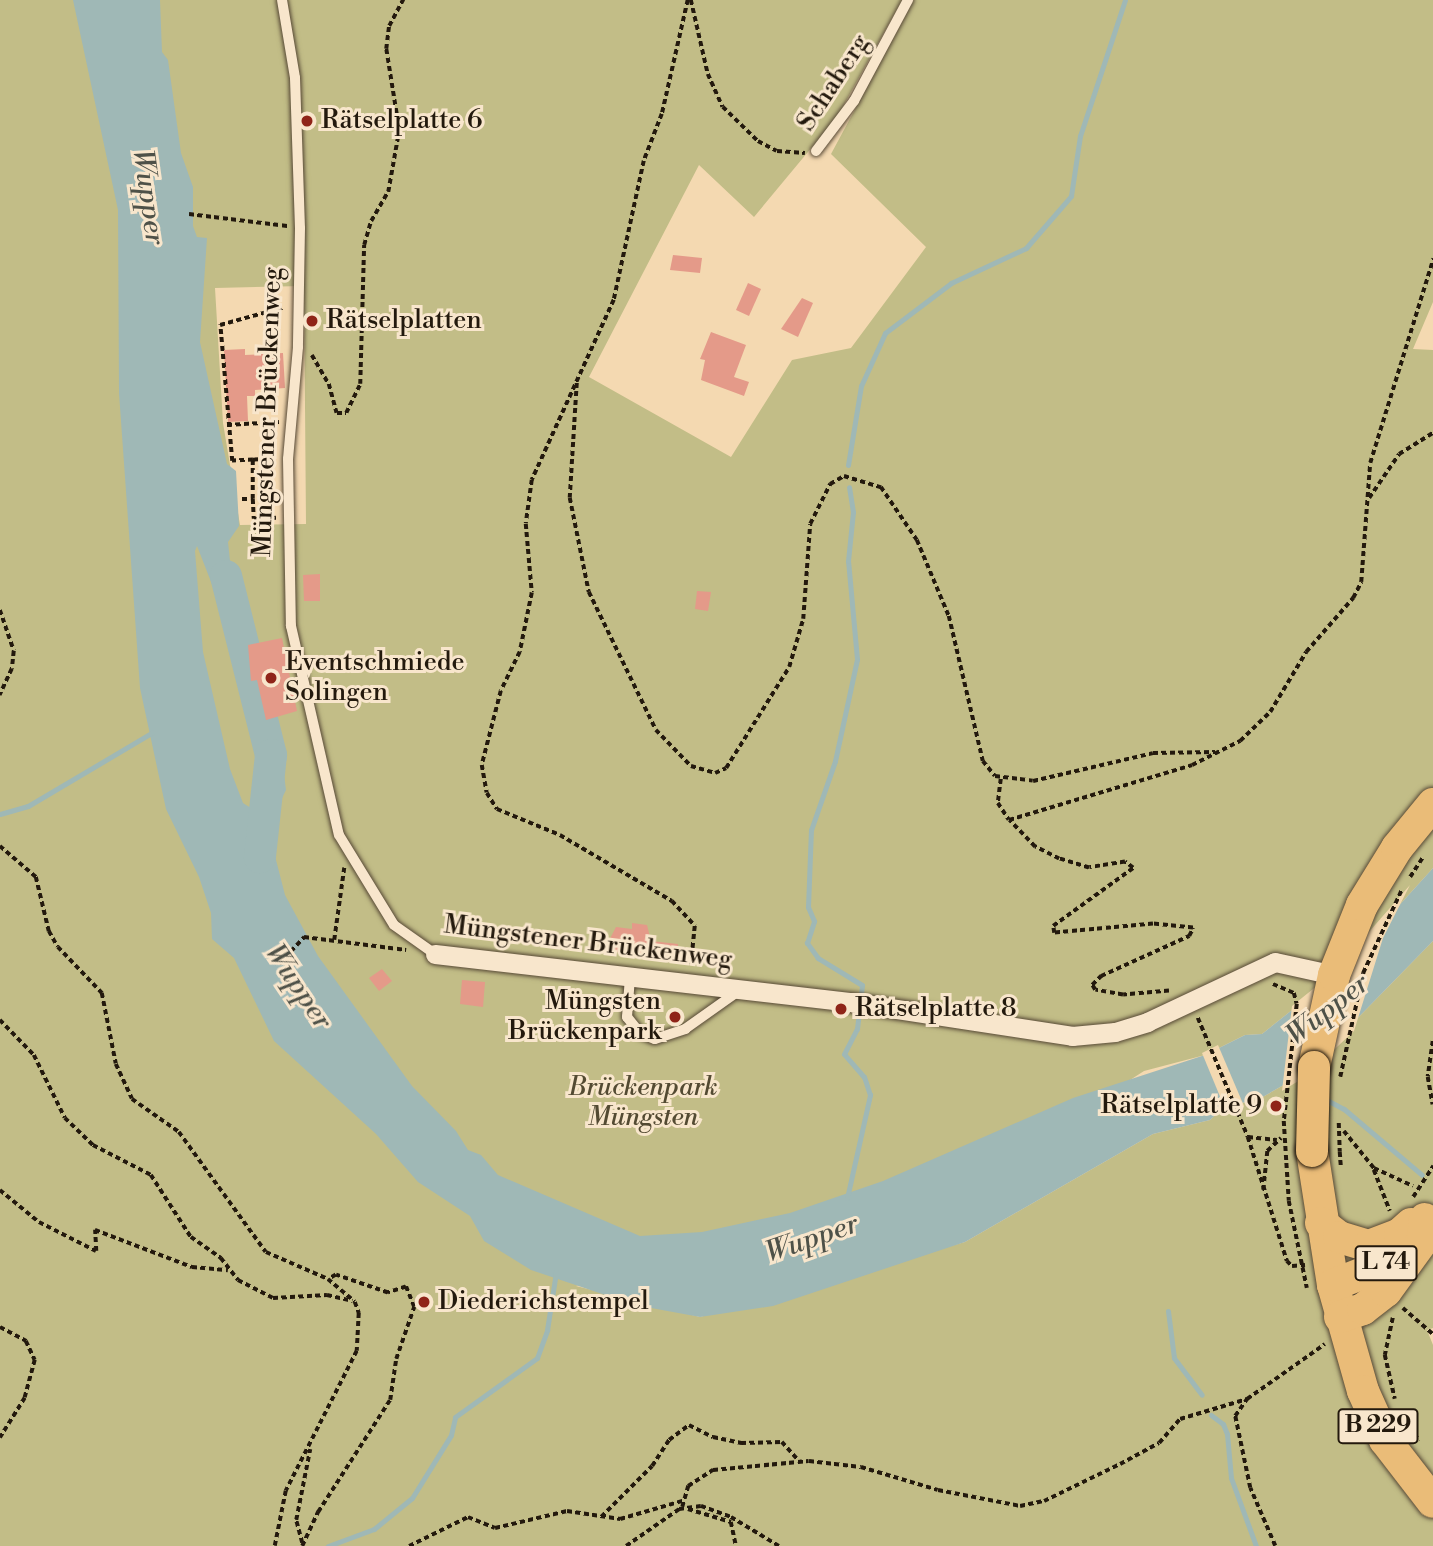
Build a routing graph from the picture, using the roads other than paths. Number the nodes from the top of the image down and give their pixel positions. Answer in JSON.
{"nodes":[{"id":1,"x":282,"y":0,"type":"edge"},
{"id":2,"x":908,"y":0,"type":"edge"},
{"id":3,"x":816,"y":151,"type":"road end"},
{"id":4,"x":1433,"y":804,"type":"edge"},
{"id":5,"x":435,"y":954,"type":"joint"},
{"id":6,"x":1349,"y":974,"type":"junction"},
{"id":7,"x":630,"y":976,"type":"junction"},
{"id":8,"x":743,"y":988,"type":"junction"},
{"id":9,"x":1422,"y":1206,"type":"edge"},
{"id":10,"x":1321,"y":1223,"type":"junction"},
{"id":11,"x":1333,"y":1285,"type":"junction"},
{"id":12,"x":1340,"y":1317,"type":"junction"},
{"id":13,"x":1433,"y":1502,"type":"edge"}],
"edges":[{"from":1,"to":5,"type":"lane","name":"Müngstener Brückenweg"},
{"from":2,"to":3,"type":"lane","name":"Schaberg"},
{"from":4,"to":6,"type":"main road","number":"B 229"},
{"from":5,"to":7,"type":"street","name":"Müngstener Brückenweg"},
{"from":6,"to":8,"type":"street","name":"Müngstener Brückenweg"},
{"from":6,"to":10,"type":"main road","number":"B 229","bridge":true},
{"from":7,"to":8,"type":"street","name":"Müngstener Brückenweg"},
{"from":7,"to":8,"type":"lane"},
{"from":9,"to":10,"type":"main road","number":"L 74"},
{"from":9,"to":11,"type":"main road","number":"L 74"},
{"from":9,"to":12,"type":"main road","number":"L 74"},
{"from":10,"to":11,"type":"main road","number":"B 229"},
{"from":11,"to":12,"type":"main road","number":"B 229"},
{"from":12,"to":13,"type":"main road","number":"B 229"}]}
